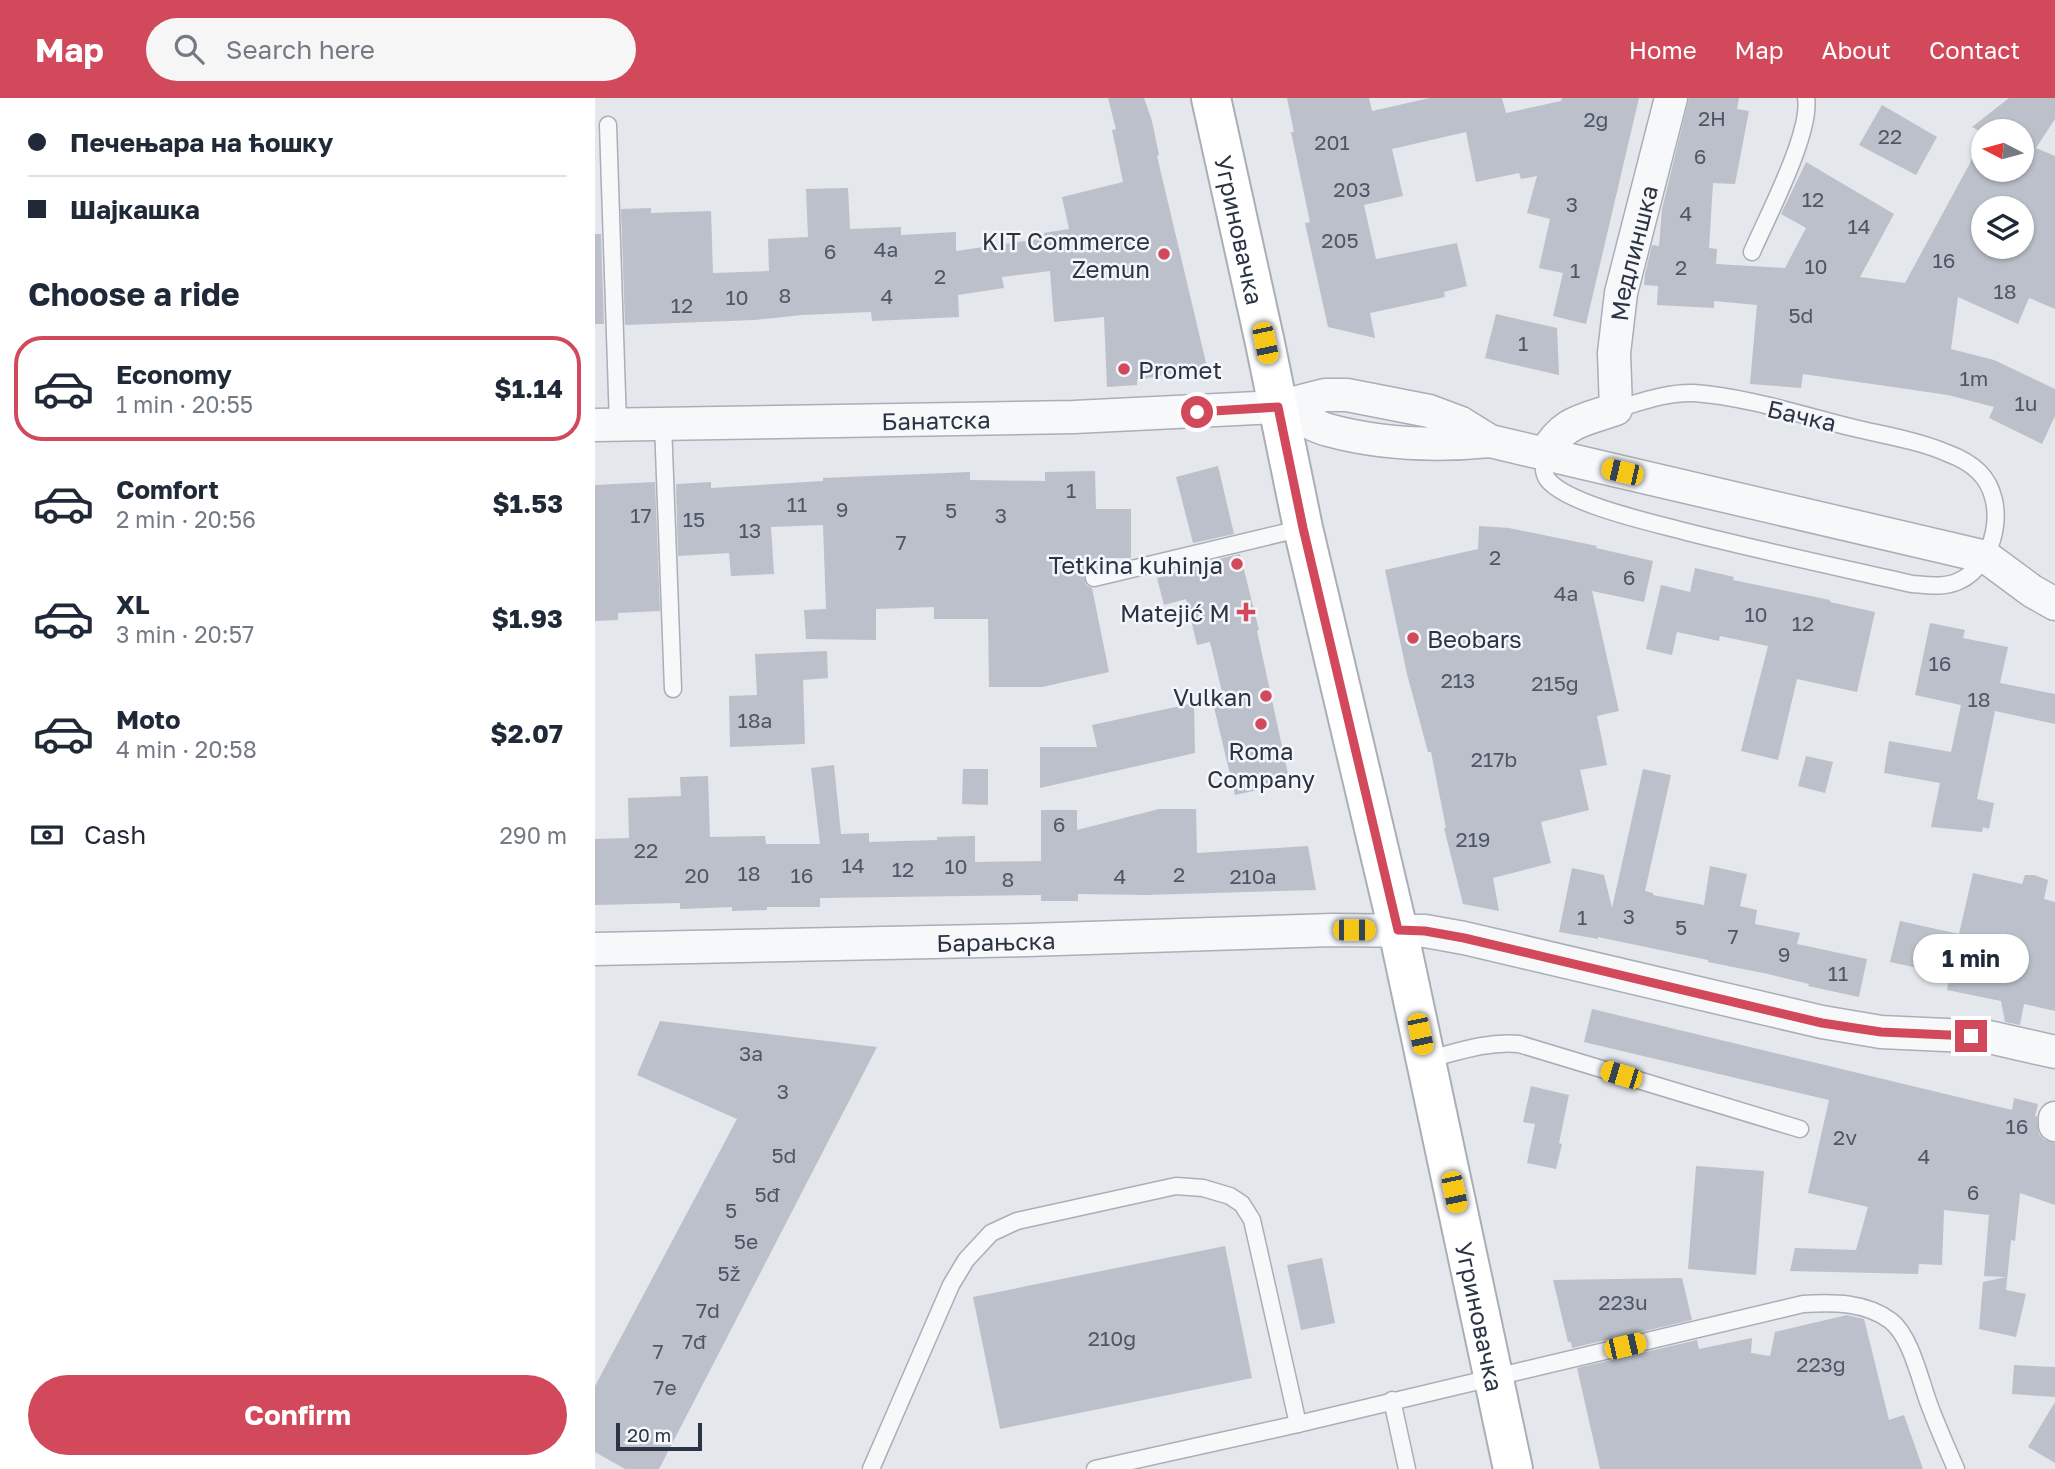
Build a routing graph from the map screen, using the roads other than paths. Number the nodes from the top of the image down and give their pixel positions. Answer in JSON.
{"nodes":[{"id":1,"x":1212,"y":98,"type":"edge"},
{"id":2,"x":1671,"y":98,"type":"edge"},
{"id":3,"x":1806,"y":98,"type":"edge"},
{"id":4,"x":608,"y":125,"type":"dead end"},
{"id":5,"x":1752,"y":252,"type":"dead end"},
{"id":6,"x":1278,"y":407,"type":"junction"},
{"id":7,"x":1616,"y":409,"type":"junction"},
{"id":8,"x":663,"y":424,"type":"junction"},
{"id":9,"x":606,"y":425,"type":"edge"},
{"id":10,"x":1545,"y":454,"type":"junction"},
{"id":11,"x":1303,"y":528,"type":"junction"},
{"id":12,"x":1986,"y":557,"type":"junction"},
{"id":13,"x":1094,"y":578,"type":"dead end"},
{"id":14,"x":2055,"y":604,"type":"edge"},
{"id":15,"x":673,"y":689,"type":"dead end"},
{"id":16,"x":1398,"y":930,"type":"junction"},
{"id":17,"x":595,"y":949,"type":"edge"},
{"id":18,"x":2055,"y":1052,"type":"edge"},
{"id":19,"x":1426,"y":1060,"type":"junction"},
{"id":20,"x":2055,"y":1118,"type":"edge"},
{"id":21,"x":2055,"y":1125,"type":"edge"},
{"id":22,"x":1800,"y":1129,"type":"dead end"},
{"id":23,"x":1494,"y":1377,"type":"junction"},
{"id":24,"x":1392,"y":1400,"type":"junction"},
{"id":25,"x":1298,"y":1424,"type":"junction"},
{"id":26,"x":871,"y":1469,"type":"edge"},
{"id":27,"x":1095,"y":1469,"type":"edge"},
{"id":28,"x":1407,"y":1469,"type":"edge"},
{"id":29,"x":1513,"y":1469,"type":"edge"},
{"id":30,"x":1956,"y":1469,"type":"edge"}],
"edges":[{"from":1,"to":6,"type":"main road","name":"Угриновачка"},
{"from":2,"to":7,"type":"street","name":"Медлиншка"},
{"from":3,"to":5,"type":"lane"},
{"from":4,"to":9,"type":"lane"},
{"from":6,"to":8,"type":"street","name":"Банатска"},
{"from":6,"to":10,"type":"street"},
{"from":6,"to":11,"type":"main road","name":"Угриновачка"},
{"from":7,"to":10,"type":"street","name":"Бачка"},
{"from":7,"to":12,"type":"lane","name":"Бачка"},
{"from":8,"to":9,"type":"street","name":"Банатска"},
{"from":8,"to":15,"type":"lane"},
{"from":10,"to":12,"type":"street"},
{"from":10,"to":12,"type":"lane"},
{"from":11,"to":13,"type":"lane"},
{"from":11,"to":16,"type":"main road","name":"Угриновачка"},
{"from":12,"to":14,"type":"street"},
{"from":16,"to":17,"type":"street","name":"Барањска"},
{"from":16,"to":18,"type":"street","name":"Барањска"},
{"from":16,"to":19,"type":"main road","name":"Угриновачка"},
{"from":19,"to":22,"type":"lane"},
{"from":19,"to":23,"type":"main road","name":"Угриновачка"},
{"from":20,"to":21,"type":"street"},
{"from":23,"to":24,"type":"lane"},
{"from":23,"to":29,"type":"main road","name":"Угриновачка"},
{"from":23,"to":30,"type":"lane"},
{"from":24,"to":25,"type":"lane"},
{"from":24,"to":28,"type":"lane"},
{"from":25,"to":26,"type":"lane"},
{"from":25,"to":27,"type":"lane"}]}
